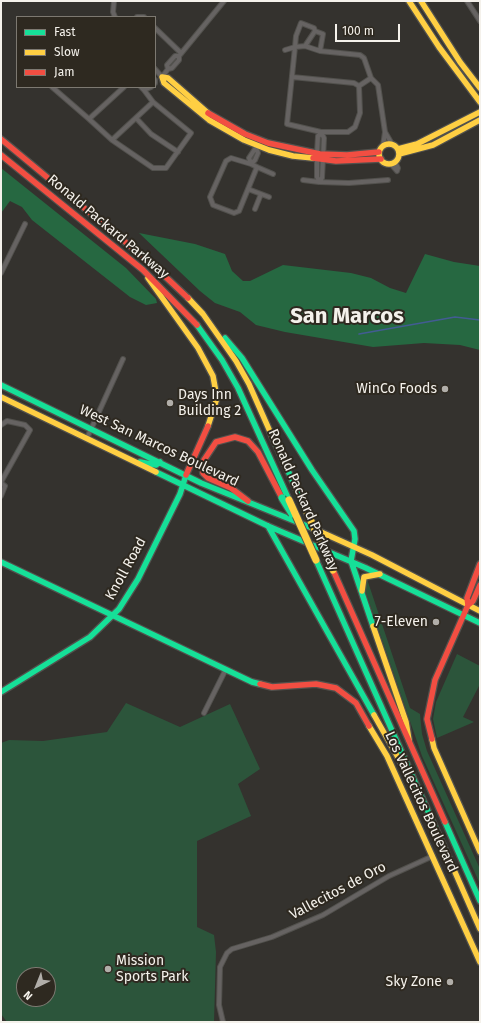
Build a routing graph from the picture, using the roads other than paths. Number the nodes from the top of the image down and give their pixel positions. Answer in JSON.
{"nodes":[{"id":1,"x":114,"y":1,"type":"edge"},
{"id":2,"x":223,"y":1,"type":"edge"},
{"id":3,"x":409,"y":1,"type":"edge"},
{"id":4,"x":421,"y":1,"type":"edge"},
{"id":5,"x":469,"y":1,"type":"edge"},
{"id":6,"x":115,"y":16,"type":"edge"},
{"id":7,"x":480,"y":21,"type":"edge"},
{"id":8,"x":156,"y":29,"type":"edge"},
{"id":9,"x":315,"y":31,"type":"junction"},
{"id":10,"x":305,"y":46,"type":"junction"},
{"id":11,"x":294,"y":48,"type":"junction"},
{"id":12,"x":285,"y":50,"type":"dead end"},
{"id":13,"x":320,"y":51,"type":"junction"},
{"id":14,"x":180,"y":55,"type":"junction"},
{"id":15,"x":292,"y":77,"type":"junction"},
{"id":16,"x":157,"y":78,"type":"edge"},
{"id":17,"x":371,"y":78,"type":"junction"},
{"id":18,"x":359,"y":86,"type":"junction"},
{"id":19,"x":53,"y":88,"type":"edge"},
{"id":20,"x":123,"y":88,"type":"edge"},
{"id":21,"x":144,"y":88,"type":"edge"},
{"id":22,"x":480,"y":88,"type":"edge"},
{"id":23,"x":153,"y":102,"type":"junction"},
{"id":24,"x":480,"y":102,"type":"edge"},
{"id":25,"x":480,"y":112,"type":"edge"},
{"id":26,"x":136,"y":118,"type":"junction"},
{"id":27,"x":89,"y":119,"type":"junction"},
{"id":28,"x":480,"y":120,"type":"edge"},
{"id":29,"x":385,"y":132,"type":"junction"},
{"id":30,"x":321,"y":133,"type":"junction"},
{"id":31,"x":1,"y":139,"type":"edge"},
{"id":32,"x":112,"y":140,"type":"junction"},
{"id":33,"x":257,"y":144,"type":"junction"},
{"id":34,"x":392,"y":144,"type":"junction"},
{"id":35,"x":399,"y":151,"type":"junction"},
{"id":36,"x":178,"y":152,"type":"junction"},
{"id":37,"x":381,"y":152,"type":"junction"},
{"id":38,"x":1,"y":156,"type":"edge"},
{"id":39,"x":320,"y":156,"type":"junction"},
{"id":40,"x":393,"y":163,"type":"junction"},
{"id":41,"x":251,"y":164,"type":"junction"},
{"id":42,"x":257,"y":167,"type":"junction"},
{"id":43,"x":398,"y":173,"type":"dead end"},
{"id":44,"x":274,"y":174,"type":"dead end"},
{"id":45,"x":303,"y":180,"type":"dead end"},
{"id":46,"x":388,"y":180,"type":"dead end"},
{"id":47,"x":319,"y":181,"type":"junction"},
{"id":48,"x":248,"y":189,"type":"junction"},
{"id":49,"x":261,"y":194,"type":"junction"},
{"id":50,"x":269,"y":197,"type":"dead end"},
{"id":51,"x":255,"y":209,"type":"dead end"},
{"id":52,"x":25,"y":224,"type":"dead end"},
{"id":53,"x":143,"y":270,"type":"junction"},
{"id":54,"x":1,"y":273,"type":"edge"},
{"id":55,"x":203,"y":314,"type":"junction"},
{"id":56,"x":123,"y":359,"type":"dead end"},
{"id":57,"x":1,"y":386,"type":"edge"},
{"id":58,"x":1,"y":397,"type":"edge"},
{"id":59,"x":1,"y":425,"type":"edge"},
{"id":60,"x":91,"y":429,"type":"junction"},
{"id":61,"x":87,"y":438,"type":"junction"},
{"id":62,"x":138,"y":462,"type":"junction"},
{"id":63,"x":160,"y":462,"type":"junction"},
{"id":64,"x":186,"y":475,"type":"junction"},
{"id":65,"x":1,"y":482,"type":"edge"},
{"id":66,"x":183,"y":485,"type":"junction"},
{"id":67,"x":1,"y":496,"type":"edge"},
{"id":68,"x":248,"y":501,"type":"junction"},
{"id":69,"x":268,"y":526,"type":"junction"},
{"id":70,"x":306,"y":537,"type":"junction"},
{"id":71,"x":353,"y":546,"type":"junction"},
{"id":72,"x":1,"y":562,"type":"edge"},
{"id":73,"x":351,"y":562,"type":"junction"},
{"id":74,"x":480,"y":564,"type":"edge"},
{"id":75,"x":380,"y":574,"type":"junction"},
{"id":76,"x":480,"y":585,"type":"edge"},
{"id":77,"x":362,"y":597,"type":"junction"},
{"id":78,"x":468,"y":605,"type":"junction"},
{"id":79,"x":480,"y":611,"type":"edge"},
{"id":80,"x":464,"y":615,"type":"junction"},
{"id":81,"x":113,"y":616,"type":"junction"},
{"id":82,"x":480,"y":623,"type":"edge"},
{"id":83,"x":225,"y":671,"type":"junction"},
{"id":84,"x":1,"y":692,"type":"edge"},
{"id":85,"x":204,"y":712,"type":"dead end"},
{"id":86,"x":409,"y":740,"type":"junction"},
{"id":87,"x":429,"y":813,"type":"junction"},
{"id":88,"x":480,"y":852,"type":"edge"},
{"id":89,"x":433,"y":856,"type":"junction"},
{"id":90,"x":480,"y":901,"type":"edge"},
{"id":91,"x":480,"y":929,"type":"edge"},
{"id":92,"x":480,"y":962,"type":"edge"},
{"id":93,"x":223,"y":1022,"type":"edge"}],
"edges":[{"from":1,"to":6,"type":"street"},
{"from":2,"to":14,"type":"street"},
{"from":3,"to":24,"type":"main road"},
{"from":4,"to":22,"type":"main road"},
{"from":5,"to":7,"type":"street"},
{"from":8,"to":14,"type":"street"},
{"from":9,"to":10,"type":"street"},
{"from":9,"to":11,"type":"street"},
{"from":9,"to":13,"type":"street"},
{"from":10,"to":11,"type":"street"},
{"from":10,"to":13,"type":"street"},
{"from":11,"to":12,"type":"street"},
{"from":11,"to":15,"type":"street"},
{"from":13,"to":17,"type":"street"},
{"from":14,"to":16,"type":"street"},
{"from":15,"to":18,"type":"street"},
{"from":15,"to":30,"type":"street"},
{"from":16,"to":33,"type":"main road"},
{"from":17,"to":18,"type":"street"},
{"from":17,"to":29,"type":"street"},
{"from":18,"to":30,"type":"street"},
{"from":19,"to":27,"type":"street"},
{"from":20,"to":27,"type":"street"},
{"from":21,"to":23,"type":"street"},
{"from":23,"to":26,"type":"street"},
{"from":23,"to":36,"type":"street"},
{"from":25,"to":35,"type":"main road"},
{"from":26,"to":32,"type":"street"},
{"from":26,"to":36,"type":"street"},
{"from":27,"to":32,"type":"street"},
{"from":28,"to":35,"type":"main road"},
{"from":29,"to":34,"type":"street"},
{"from":29,"to":37,"type":"street"},
{"from":30,"to":39,"type":"street"},
{"from":31,"to":55,"type":"main road","name":"Ronald Packard Parkway"},
{"from":32,"to":36,"type":"street"},
{"from":33,"to":39,"type":"main road"},
{"from":33,"to":41,"type":"street"},
{"from":34,"to":35,"type":"main road"},
{"from":34,"to":37,"type":"main road"},
{"from":35,"to":40,"type":"main road"},
{"from":37,"to":39,"type":"main road"},
{"from":37,"to":40,"type":"main road"},
{"from":38,"to":53,"type":"main road","name":"Ronald Packard Parkway"},
{"from":39,"to":47,"type":"street"},
{"from":40,"to":43,"type":"street"},
{"from":41,"to":42,"type":"street"},
{"from":41,"to":48,"type":"street"},
{"from":42,"to":44,"type":"street"},
{"from":42,"to":48,"type":"street"},
{"from":45,"to":47,"type":"street"},
{"from":46,"to":47,"type":"street"},
{"from":48,"to":49,"type":"street"},
{"from":49,"to":50,"type":"street"},
{"from":49,"to":51,"type":"street"},
{"from":52,"to":54,"type":"street"},
{"from":53,"to":64,"type":"main road","name":"Knoll Road"},
{"from":53,"to":70,"type":"main road","name":"Ronald Packard Parkway","bridge":true},
{"from":55,"to":71,"type":"main road"},
{"from":55,"to":86,"type":"main road","name":"Ronald Packard Parkway","bridge":true},
{"from":56,"to":60,"type":"street"},
{"from":57,"to":60,"type":"main road","name":"West San Marcos Boulevard"},
{"from":58,"to":61,"type":"main road","name":"West San Marcos Boulevard"},
{"from":59,"to":65,"type":"street"},
{"from":60,"to":61,"type":"street"},
{"from":60,"to":63,"type":"main road","name":"West San Marcos Boulevard"},
{"from":61,"to":62,"type":"main road","name":"West San Marcos Boulevard"},
{"from":62,"to":63,"type":"main road"},
{"from":62,"to":66,"type":"main road","name":"West San Marcos Boulevard"},
{"from":63,"to":64,"type":"main road","name":"West San Marcos Boulevard"},
{"from":64,"to":66,"type":"main road","name":"Knoll Road"},
{"from":64,"to":68,"type":"main road","name":"West San Marcos Boulevard"},
{"from":65,"to":67,"type":"street"},
{"from":66,"to":69,"type":"main road","name":"West San Marcos Boulevard"},
{"from":66,"to":81,"type":"main road","name":"Knoll Road"},
{"from":68,"to":70,"type":"main road","bridge":true},
{"from":68,"to":71,"type":"main road","name":"West San Marcos Boulevard"},
{"from":69,"to":73,"type":"main road","name":"West San Marcos Boulevard"},
{"from":69,"to":87,"type":"main road"},
{"from":70,"to":87,"type":"main road","name":"Ronald Packard Parkway","bridge":true},
{"from":71,"to":73,"type":"main road"},
{"from":71,"to":78,"type":"main road","name":"West San Marcos Boulevard"},
{"from":72,"to":81,"type":"main road","name":"Los Vallecitos Boulevard"},
{"from":73,"to":75,"type":"main road","name":"West San Marcos Boulevard"},
{"from":73,"to":77,"type":"main road"},
{"from":74,"to":78,"type":"main road"},
{"from":75,"to":77,"type":"main road"},
{"from":75,"to":80,"type":"main road","name":"West San Marcos Boulevard"},
{"from":76,"to":78,"type":"main road"},
{"from":77,"to":86,"type":"main road"},
{"from":78,"to":79,"type":"main road","name":"West San Marcos Boulevard"},
{"from":78,"to":80,"type":"main road"},
{"from":80,"to":82,"type":"main road","name":"West San Marcos Boulevard"},
{"from":80,"to":88,"type":"main road"},
{"from":81,"to":83,"type":"main road","name":"Los Vallecitos Boulevard"},
{"from":81,"to":84,"type":"main road","name":"Knoll Road"},
{"from":83,"to":85,"type":"street"},
{"from":83,"to":89,"type":"main road","name":"Los Vallecitos Boulevard"},
{"from":86,"to":90,"type":"main road","name":"Ronald Packard Parkway"},
{"from":87,"to":91,"type":"main road","name":"Ronald Packard Parkway"},
{"from":89,"to":92,"type":"main road","name":"Los Vallecitos Boulevard"},
{"from":89,"to":93,"type":"street","name":"Vallecitos de Oro"}]}
